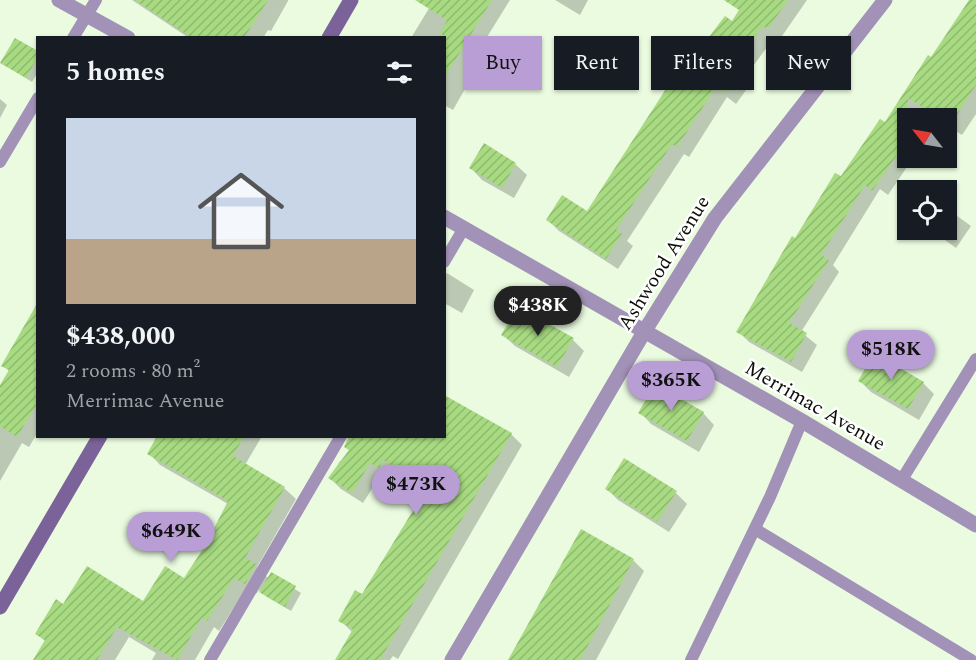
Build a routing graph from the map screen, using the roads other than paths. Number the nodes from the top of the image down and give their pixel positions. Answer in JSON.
{"nodes":[{"id":1,"x":59,"y":0,"type":"edge"},
{"id":2,"x":96,"y":0,"type":"edge"},
{"id":3,"x":351,"y":0,"type":"edge"},
{"id":4,"x":885,"y":0,"type":"edge"},
{"id":5,"x":87,"y":15,"type":"junction"},
{"id":6,"x":74,"y":36,"type":"edge"},
{"id":7,"x":124,"y":36,"type":"edge"},
{"id":8,"x":330,"y":36,"type":"edge"},
{"id":9,"x":36,"y":101,"type":"edge"},
{"id":10,"x":0,"y":162,"type":"edge"},
{"id":11,"x":446,"y":218,"type":"edge"},
{"id":12,"x":464,"y":228,"type":"junction"},
{"id":13,"x":446,"y":259,"type":"edge"},
{"id":14,"x":644,"y":332,"type":"junction"},
{"id":15,"x":976,"y":359,"type":"edge"},
{"id":16,"x":802,"y":422,"type":"junction"},
{"id":17,"x":99,"y":438,"type":"edge"},
{"id":18,"x":340,"y":438,"type":"edge"},
{"id":19,"x":901,"y":481,"type":"junction"},
{"id":20,"x":976,"y":525,"type":"edge"},
{"id":21,"x":755,"y":529,"type":"junction"},
{"id":22,"x":0,"y":607,"type":"edge"},
{"id":23,"x":210,"y":660,"type":"edge"},
{"id":24,"x":452,"y":660,"type":"edge"},
{"id":25,"x":691,"y":660,"type":"edge"},
{"id":26,"x":971,"y":660,"type":"edge"}],
"edges":[{"from":1,"to":5,"type":"street"},
{"from":2,"to":5,"type":"lane"},
{"from":3,"to":8,"type":"main road"},
{"from":4,"to":14,"type":"street","name":"Ashwood Avenue"},
{"from":5,"to":6,"type":"lane"},
{"from":5,"to":7,"type":"street"},
{"from":9,"to":10,"type":"lane"},
{"from":11,"to":12,"type":"street","name":"Merrimac Avenue"},
{"from":12,"to":13,"type":"lane"},
{"from":12,"to":14,"type":"street","name":"Merrimac Avenue"},
{"from":14,"to":16,"type":"street","name":"Merrimac Avenue"},
{"from":14,"to":24,"type":"street","name":"Ashwood Avenue"},
{"from":15,"to":19,"type":"lane"},
{"from":16,"to":19,"type":"street","name":"Merrimac Avenue"},
{"from":16,"to":21,"type":"lane"},
{"from":17,"to":22,"type":"main road"},
{"from":18,"to":23,"type":"lane"},
{"from":19,"to":20,"type":"street","name":"Merrimac Avenue"},
{"from":21,"to":25,"type":"lane"},
{"from":21,"to":26,"type":"lane"}]}
